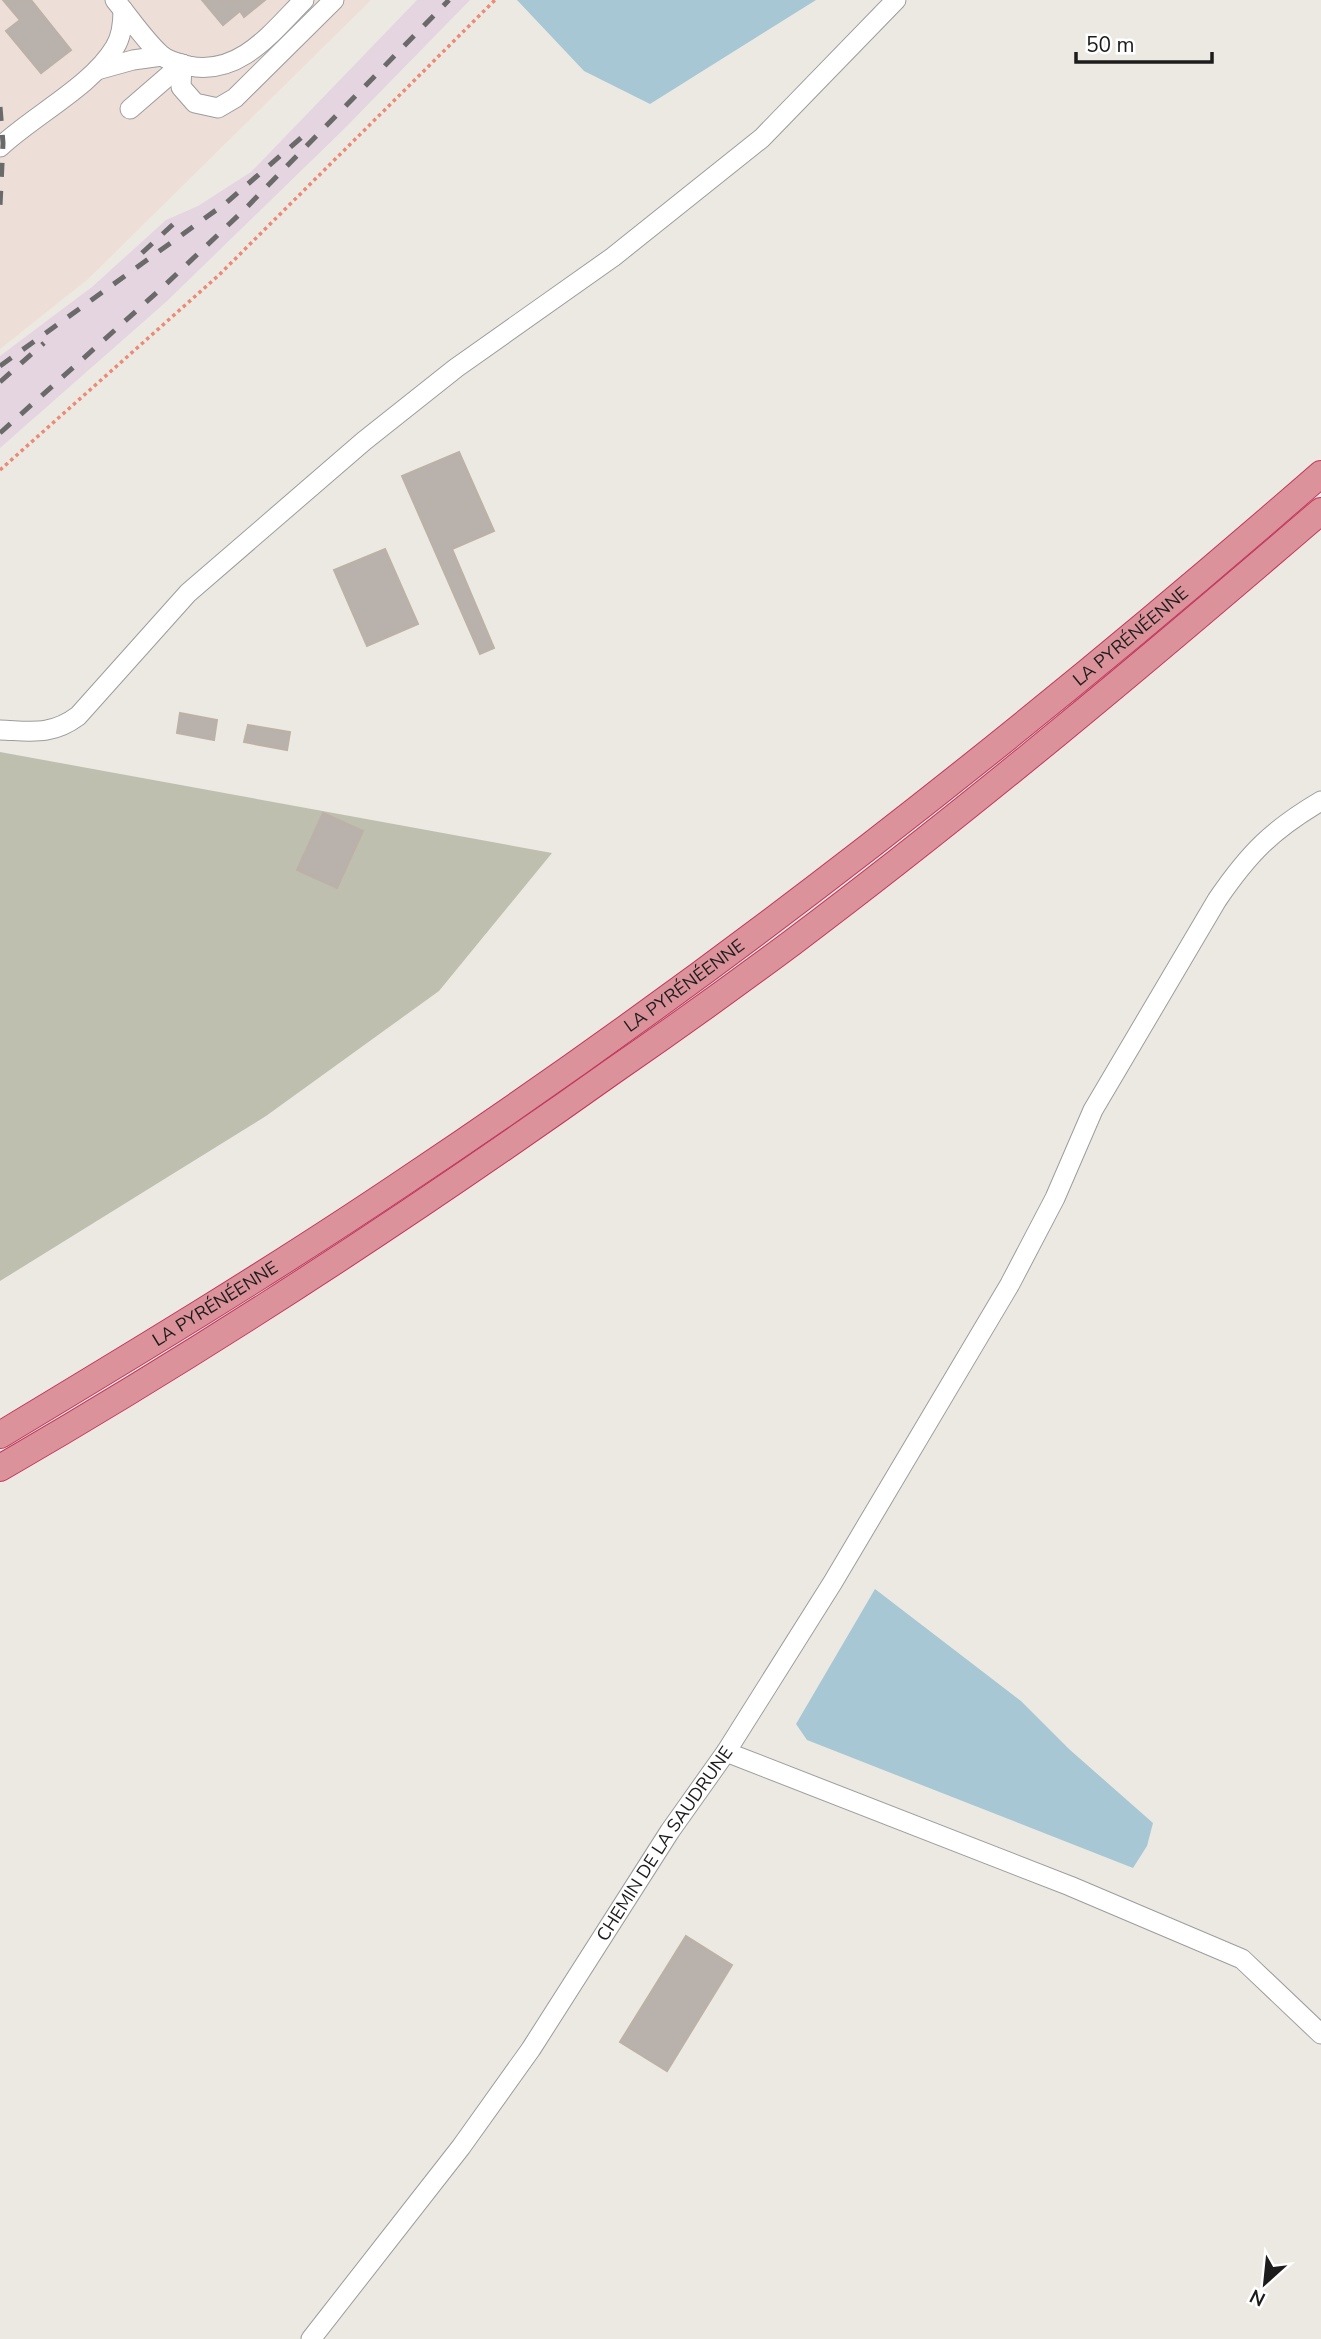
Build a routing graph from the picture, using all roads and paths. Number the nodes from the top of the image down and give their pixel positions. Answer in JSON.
{"nodes":[{"id":1,"x":304,"y":0,"type":"edge"},
{"id":2,"x":334,"y":0,"type":"edge"},
{"id":3,"x":495,"y":0,"type":"edge"},
{"id":4,"x":896,"y":0,"type":"edge"},
{"id":5,"x":119,"y":5,"type":"edge"},
{"id":6,"x":162,"y":56,"type":"junction"},
{"id":7,"x":182,"y":64,"type":"junction"},
{"id":8,"x":97,"y":70,"type":"junction"},
{"id":9,"x":130,"y":109,"type":"dead end"},
{"id":10,"x":0,"y":147,"type":"edge"},
{"id":11,"x":0,"y":470,"type":"edge"},
{"id":12,"x":1321,"y":474,"type":"edge"},
{"id":13,"x":1321,"y":511,"type":"edge"},
{"id":14,"x":0,"y":730,"type":"edge"},
{"id":15,"x":1321,"y":800,"type":"edge"},
{"id":16,"x":0,"y":1435,"type":"edge"},
{"id":17,"x":0,"y":1468,"type":"edge"},
{"id":18,"x":726,"y":1752,"type":"junction"},
{"id":19,"x":1321,"y":2034,"type":"edge"},
{"id":20,"x":311,"y":2339,"type":"edge"}],
"edges":[{"from":1,"to":7,"type":"street"},
{"from":2,"to":7,"type":"street"},
{"from":3,"to":11,"type":"path"},
{"from":4,"to":14,"type":"street"},
{"from":5,"to":6,"type":"street"},
{"from":5,"to":8,"type":"street"},
{"from":6,"to":7,"type":"street"},
{"from":6,"to":8,"type":"street"},
{"from":7,"to":9,"type":"street"},
{"from":8,"to":10,"type":"street"},
{"from":12,"to":16,"type":"highway","name":"LA PYRÉNÉENNE"},
{"from":13,"to":17,"type":"highway","name":"LA PYRÉNÉENNE"},
{"from":15,"to":18,"type":"street"},
{"from":18,"to":19,"type":"street","name":"CHEMIN DE LA SAUDRUNE"},
{"from":18,"to":20,"type":"street","name":"CHEMIN DE LA SAUDRUNE"}]}
